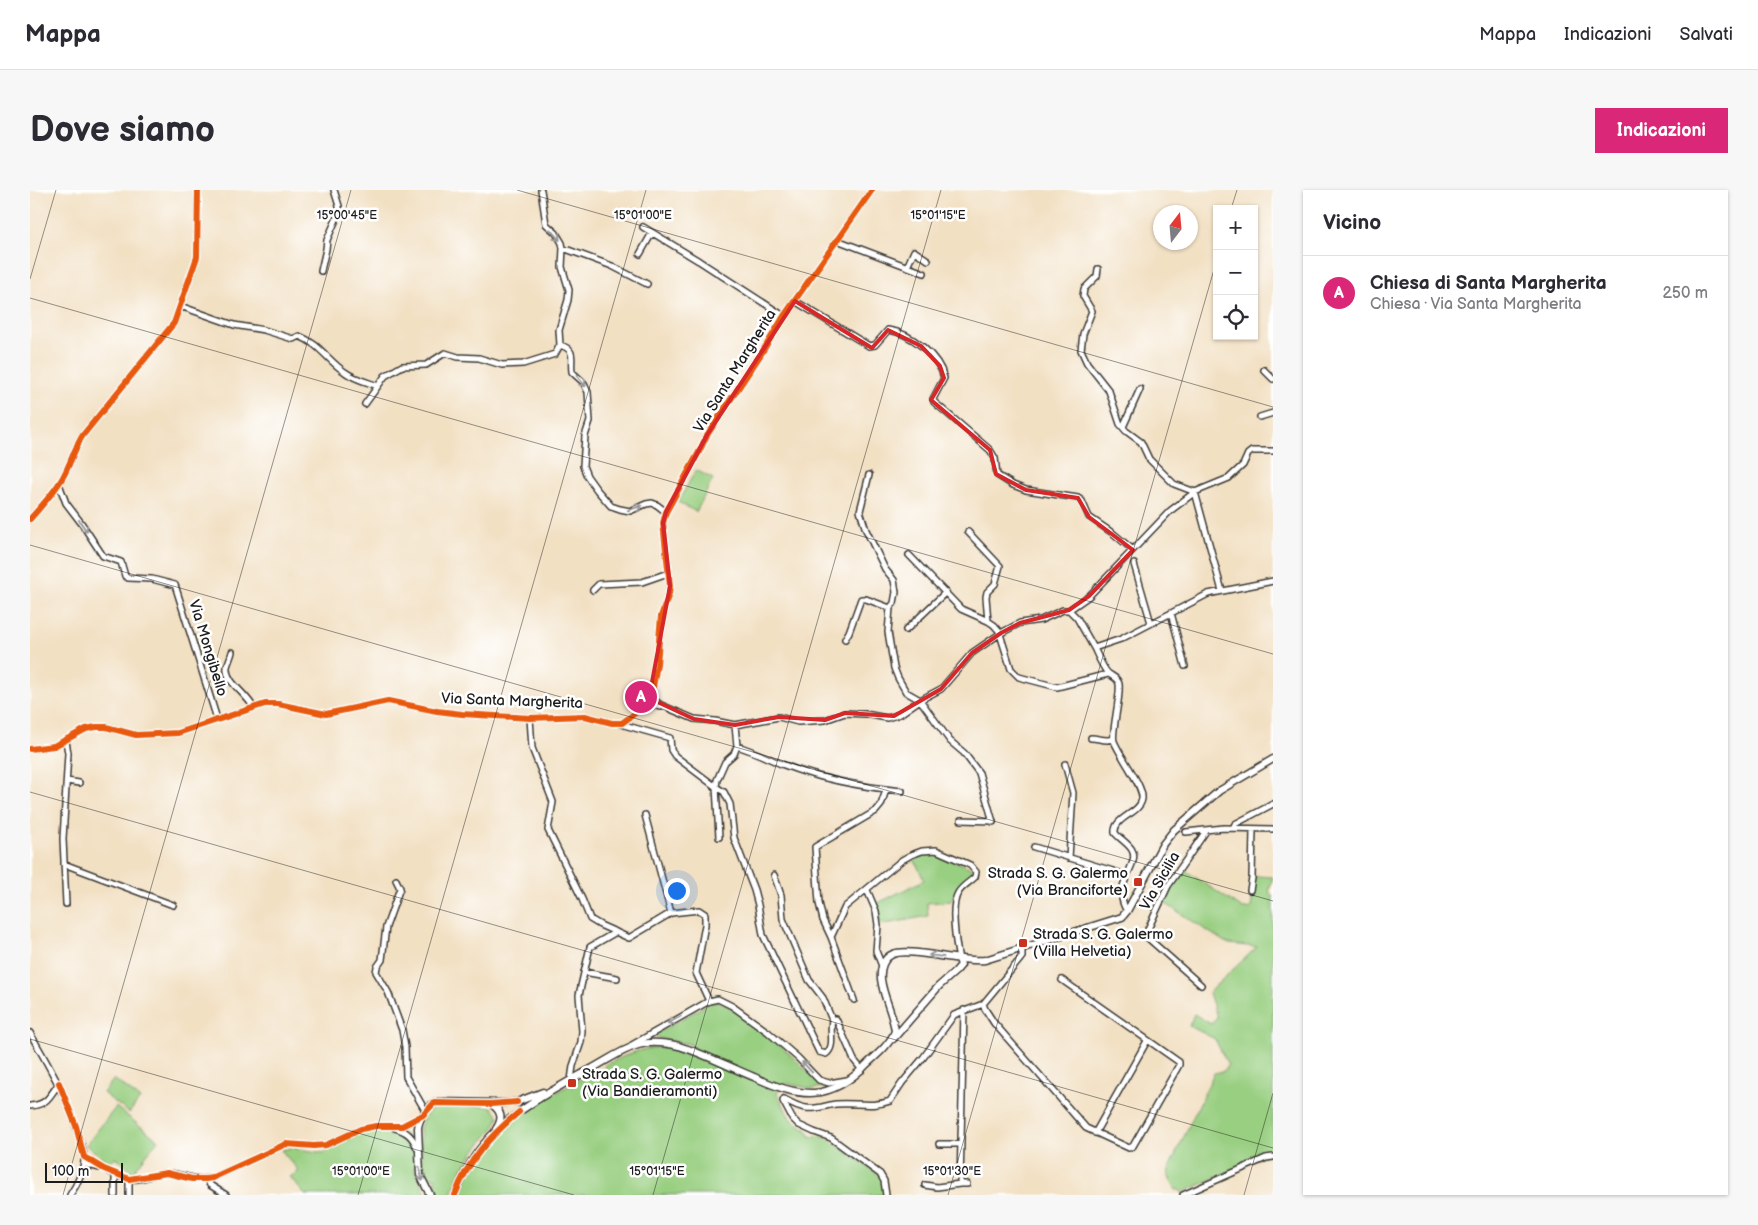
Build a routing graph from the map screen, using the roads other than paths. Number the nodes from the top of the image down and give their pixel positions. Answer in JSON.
{"nodes":[{"id":1,"x":198,"y":190,"type":"edge"},
{"id":2,"x":334,"y":190,"type":"edge"},
{"id":3,"x":541,"y":190,"type":"edge"},
{"id":4,"x":872,"y":190,"type":"edge"},
{"id":5,"x":643,"y":227,"type":"dead end"},
{"id":6,"x":652,"y":233,"type":"junction"},
{"id":7,"x":837,"y":240,"type":"junction"},
{"id":8,"x":563,"y":248,"type":"junction"},
{"id":9,"x":640,"y":254,"type":"dead end"},
{"id":10,"x":928,"y":260,"type":"dead end"},
{"id":11,"x":907,"y":267,"type":"junction"},
{"id":12,"x":1098,"y":269,"type":"dead end"},
{"id":13,"x":321,"y":271,"type":"dead end"},
{"id":14,"x":924,"y":273,"type":"dead end"},
{"id":15,"x":647,"y":284,"type":"dead end"},
{"id":16,"x":795,"y":301,"type":"junction"},
{"id":17,"x":180,"y":306,"type":"junction"},
{"id":18,"x":784,"y":316,"type":"junction"},
{"id":19,"x":560,"y":345,"type":"junction"},
{"id":20,"x":1264,"y":370,"type":"dead end"},
{"id":21,"x":1273,"y":379,"type":"edge"},
{"id":22,"x":378,"y":386,"type":"junction"},
{"id":23,"x":1140,"y":388,"type":"dead end"},
{"id":24,"x":365,"y":404,"type":"dead end"},
{"id":25,"x":1273,"y":413,"type":"edge"},
{"id":26,"x":1260,"y":417,"type":"dead end"},
{"id":27,"x":1122,"y":427,"type":"junction"},
{"id":28,"x":1273,"y":451,"type":"edge"},
{"id":29,"x":869,"y":475,"type":"dead end"},
{"id":30,"x":59,"y":484,"type":"junction"},
{"id":31,"x":1195,"y":492,"type":"junction"},
{"id":32,"x":666,"y":512,"type":"junction"},
{"id":33,"x":30,"y":519,"type":"edge"},
{"id":34,"x":968,"y":532,"type":"dead end"},
{"id":35,"x":1133,"y":550,"type":"junction"},
{"id":36,"x":910,"y":555,"type":"dead end"},
{"id":37,"x":1134,"y":564,"type":"dead end"},
{"id":38,"x":668,"y":573,"type":"junction"},
{"id":39,"x":1273,"y":581,"type":"edge"},
{"id":40,"x":593,"y":590,"type":"dead end"},
{"id":41,"x":1222,"y":591,"type":"junction"},
{"id":42,"x":946,"y":592,"type":"junction"},
{"id":43,"x":890,"y":608,"type":"junction"},
{"id":44,"x":1069,"y":610,"type":"junction"},
{"id":45,"x":1171,"y":614,"type":"junction"},
{"id":46,"x":988,"y":621,"type":"junction"},
{"id":47,"x":1151,"y":623,"type":"junction"},
{"id":48,"x":906,"y":630,"type":"dead end"},
{"id":49,"x":1001,"y":634,"type":"junction"},
{"id":50,"x":845,"y":639,"type":"dead end"},
{"id":51,"x":1094,"y":648,"type":"junction"},
{"id":52,"x":232,"y":652,"type":"dead end"},
{"id":53,"x":1185,"y":666,"type":"dead end"},
{"id":54,"x":1108,"y":674,"type":"junction"},
{"id":55,"x":920,"y":700,"type":"junction"},
{"id":56,"x":650,"y":702,"type":"junction"},
{"id":57,"x":253,"y":706,"type":"junction"},
{"id":58,"x":530,"y":718,"type":"junction"},
{"id":59,"x":217,"y":720,"type":"junction"},
{"id":60,"x":627,"y":720,"type":"junction"},
{"id":61,"x":617,"y":723,"type":"junction"},
{"id":62,"x":735,"y":725,"type":"junction"},
{"id":63,"x":629,"y":728,"type":"junction"},
{"id":64,"x":1091,"y":738,"type":"dead end"},
{"id":65,"x":1113,"y":739,"type":"junction"},
{"id":66,"x":66,"y":741,"type":"junction"},
{"id":67,"x":738,"y":746,"type":"junction"},
{"id":68,"x":30,"y":749,"type":"edge"},
{"id":69,"x":1273,"y":759,"type":"edge"},
{"id":70,"x":1065,"y":764,"type":"dead end"},
{"id":71,"x":67,"y":780,"type":"junction"},
{"id":72,"x":79,"y":783,"type":"dead end"},
{"id":73,"x":716,"y":787,"type":"junction"},
{"id":74,"x":886,"y":790,"type":"junction"},
{"id":75,"x":902,"y":791,"type":"dead end"},
{"id":76,"x":1273,"y":804,"type":"edge"},
{"id":77,"x":645,"y":815,"type":"dead end"},
{"id":78,"x":961,"y":820,"type":"dead end"},
{"id":79,"x":1234,"y":828,"type":"junction"},
{"id":80,"x":1253,"y":829,"type":"junction"},
{"id":81,"x":1273,"y":829,"type":"edge"},
{"id":82,"x":1206,"y":830,"type":"junction"},
{"id":83,"x":1186,"y":832,"type":"dead end"},
{"id":84,"x":719,"y":837,"type":"dead end"},
{"id":85,"x":1034,"y":847,"type":"dead end"},
{"id":86,"x":1070,"y":858,"type":"junction"},
{"id":87,"x":64,"y":864,"type":"junction"},
{"id":88,"x":1126,"y":875,"type":"junction"},
{"id":89,"x":774,"y":876,"type":"dead end"},
{"id":90,"x":396,"y":880,"type":"dead end"},
{"id":91,"x":867,"y":890,"type":"junction"},
{"id":92,"x":1250,"y":890,"type":"dead end"},
{"id":93,"x":66,"y":904,"type":"dead end"},
{"id":94,"x":174,"y":905,"type":"dead end"},
{"id":95,"x":1127,"y":911,"type":"junction"},
{"id":96,"x":672,"y":913,"type":"junction"},
{"id":97,"x":616,"y":932,"type":"junction"},
{"id":98,"x":831,"y":938,"type":"junction"},
{"id":99,"x":1022,"y":948,"type":"junction"},
{"id":100,"x":959,"y":960,"type":"junction"},
{"id":101,"x":985,"y":960,"type":"junction"},
{"id":102,"x":882,"y":966,"type":"junction"},
{"id":103,"x":956,"y":971,"type":"junction"},
{"id":104,"x":584,"y":972,"type":"junction"},
{"id":105,"x":617,"y":978,"type":"dead end"},
{"id":106,"x":1062,"y":980,"type":"dead end"},
{"id":107,"x":1201,"y":985,"type":"dead end"},
{"id":108,"x":709,"y":1000,"type":"junction"},
{"id":109,"x":854,"y":1000,"type":"dead end"},
{"id":110,"x":983,"y":1004,"type":"junction"},
{"id":111,"x":964,"y":1010,"type":"junction"},
{"id":112,"x":832,"y":1020,"type":"junction"},
{"id":113,"x":910,"y":1020,"type":"junction"},
{"id":114,"x":894,"y":1024,"type":"junction"},
{"id":115,"x":30,"y":1033,"type":"edge"},
{"id":116,"x":1147,"y":1041,"type":"junction"},
{"id":117,"x":887,"y":1044,"type":"junction"},
{"id":118,"x":622,"y":1052,"type":"junction"},
{"id":119,"x":862,"y":1070,"type":"junction"},
{"id":120,"x":850,"y":1080,"type":"junction"},
{"id":121,"x":569,"y":1081,"type":"junction"},
{"id":122,"x":59,"y":1083,"type":"junction"},
{"id":123,"x":491,"y":1104,"type":"junction"},
{"id":124,"x":30,"y":1106,"type":"edge"},
{"id":125,"x":425,"y":1114,"type":"junction"},
{"id":126,"x":388,"y":1127,"type":"junction"},
{"id":127,"x":1095,"y":1133,"type":"junction"},
{"id":128,"x":491,"y":1136,"type":"junction"},
{"id":129,"x":939,"y":1144,"type":"dead end"},
{"id":130,"x":960,"y":1144,"type":"junction"},
{"id":131,"x":418,"y":1152,"type":"junction"},
{"id":132,"x":84,"y":1157,"type":"junction"},
{"id":133,"x":1273,"y":1157,"type":"edge"},
{"id":134,"x":84,"y":1164,"type":"junction"},
{"id":135,"x":104,"y":1169,"type":"junction"},
{"id":136,"x":115,"y":1174,"type":"junction"},
{"id":137,"x":129,"y":1179,"type":"junction"},
{"id":138,"x":206,"y":1179,"type":"junction"},
{"id":139,"x":960,"y":1184,"type":"junction"},
{"id":140,"x":967,"y":1184,"type":"dead end"},
{"id":141,"x":925,"y":1185,"type":"dead end"},
{"id":142,"x":70,"y":1195,"type":"edge"},
{"id":143,"x":115,"y":1195,"type":"edge"},
{"id":144,"x":130,"y":1195,"type":"edge"},
{"id":145,"x":225,"y":1195,"type":"edge"},
{"id":146,"x":430,"y":1195,"type":"edge"},
{"id":147,"x":455,"y":1195,"type":"edge"},
{"id":148,"x":886,"y":1195,"type":"edge"},
{"id":149,"x":1182,"y":1195,"type":"edge"}],
"edges":[{"from":1,"to":17,"type":"street"},
{"from":2,"to":13,"type":"street"},
{"from":3,"to":8,"type":"street","one_way":true},
{"from":4,"to":7,"type":"street","name":"Via Santa Margherita"},
{"from":5,"to":6,"type":"street"},
{"from":6,"to":9,"type":"street"},
{"from":6,"to":18,"type":"street"},
{"from":7,"to":11,"type":"street"},
{"from":7,"to":16,"type":"street","name":"Via Santa Margherita"},
{"from":8,"to":15,"type":"street"},
{"from":8,"to":19,"type":"street"},
{"from":10,"to":11,"type":"street"},
{"from":11,"to":14,"type":"street"},
{"from":12,"to":27,"type":"street"},
{"from":16,"to":18,"type":"street","name":"Via Santa Margherita"},
{"from":16,"to":35,"type":"street"},
{"from":17,"to":22,"type":"street"},
{"from":17,"to":30,"type":"street"},
{"from":18,"to":32,"type":"street","name":"Via Santa Margherita"},
{"from":19,"to":22,"type":"street"},
{"from":19,"to":32,"type":"street","one_way":true},
{"from":20,"to":21,"type":"street"},
{"from":22,"to":24,"type":"street"},
{"from":23,"to":27,"type":"street"},
{"from":25,"to":26,"type":"street"},
{"from":27,"to":31,"type":"street"},
{"from":28,"to":31,"type":"street"},
{"from":29,"to":43,"type":"street"},
{"from":30,"to":33,"type":"street"},
{"from":30,"to":59,"type":"street","name":"Via Mongibello","one_way":true},
{"from":31,"to":35,"type":"street"},
{"from":31,"to":41,"type":"street"},
{"from":32,"to":38,"type":"street","name":"Via Santa Margherita"},
{"from":34,"to":46,"type":"street"},
{"from":35,"to":44,"type":"street"},
{"from":36,"to":42,"type":"street"},
{"from":37,"to":47,"type":"street"},
{"from":38,"to":40,"type":"street"},
{"from":38,"to":56,"type":"street","name":"Via Santa Margherita"},
{"from":39,"to":41,"type":"street"},
{"from":41,"to":45,"type":"street"},
{"from":42,"to":46,"type":"street"},
{"from":42,"to":48,"type":"street"},
{"from":43,"to":50,"type":"street"},
{"from":43,"to":55,"type":"street"},
{"from":44,"to":49,"type":"street"},
{"from":44,"to":51,"type":"street"},
{"from":45,"to":47,"type":"street"},
{"from":45,"to":53,"type":"street"},
{"from":46,"to":49,"type":"street"},
{"from":47,"to":51,"type":"street"},
{"from":49,"to":54,"type":"street"},
{"from":49,"to":55,"type":"street"},
{"from":51,"to":54,"type":"street"},
{"from":52,"to":57,"type":"street"},
{"from":54,"to":65,"type":"street"},
{"from":55,"to":62,"type":"street"},
{"from":55,"to":78,"type":"street"},
{"from":56,"to":60,"type":"street","name":"Via Santa Margherita"},
{"from":56,"to":62,"type":"street"},
{"from":57,"to":58,"type":"street","name":"Via Santa Margherita"},
{"from":57,"to":59,"type":"street","name":"Via Santa Margherita"},
{"from":58,"to":61,"type":"street","name":"Via Santa Margherita"},
{"from":58,"to":97,"type":"street"},
{"from":59,"to":66,"type":"street","name":"Via Santa Margherita"},
{"from":60,"to":61,"type":"street","name":"Via Santa Margherita"},
{"from":60,"to":63,"type":"street"},
{"from":61,"to":63,"type":"street"},
{"from":62,"to":67,"type":"street"},
{"from":63,"to":73,"type":"street"},
{"from":64,"to":65,"type":"street"},
{"from":65,"to":88,"type":"street"},
{"from":66,"to":68,"type":"street","name":"Via Santa Margherita"},
{"from":66,"to":71,"type":"street"},
{"from":67,"to":73,"type":"street"},
{"from":67,"to":74,"type":"street"},
{"from":69,"to":95,"type":"main road"},
{"from":70,"to":86,"type":"street"},
{"from":71,"to":72,"type":"street"},
{"from":71,"to":87,"type":"street"},
{"from":73,"to":84,"type":"street"},
{"from":73,"to":112,"type":"street"},
{"from":74,"to":75,"type":"street"},
{"from":74,"to":98,"type":"street"},
{"from":76,"to":79,"type":"street"},
{"from":77,"to":96,"type":"street"},
{"from":79,"to":80,"type":"street"},
{"from":79,"to":82,"type":"street"},
{"from":80,"to":81,"type":"street"},
{"from":80,"to":92,"type":"street"},
{"from":82,"to":83,"type":"street"},
{"from":82,"to":107,"type":"street","name":"Via Sicilia"},
{"from":85,"to":86,"type":"street"},
{"from":86,"to":88,"type":"street"},
{"from":87,"to":93,"type":"street"},
{"from":87,"to":94,"type":"street"},
{"from":88,"to":95,"type":"street"},
{"from":89,"to":112,"type":"street"},
{"from":90,"to":125,"type":"street"},
{"from":91,"to":98,"type":"street"},
{"from":91,"to":100,"type":"street"},
{"from":91,"to":102,"type":"street"},
{"from":95,"to":99,"type":"main road"},
{"from":96,"to":97,"type":"street"},
{"from":96,"to":108,"type":"street"},
{"from":97,"to":104,"type":"street"},
{"from":98,"to":109,"type":"street"},
{"from":99,"to":101,"type":"main road"},
{"from":99,"to":110,"type":"street"},
{"from":100,"to":101,"type":"main road"},
{"from":100,"to":102,"type":"main road","one_way":true},
{"from":100,"to":103,"type":"main road"},
{"from":101,"to":103,"type":"main road"},
{"from":102,"to":114,"type":"main road"},
{"from":103,"to":113,"type":"main road"},
{"from":104,"to":105,"type":"street"},
{"from":104,"to":121,"type":"street"},
{"from":106,"to":116,"type":"street"},
{"from":108,"to":118,"type":"street","one_way":true},
{"from":120,"to":108,"type":"street","one_way":true},
{"from":110,"to":111,"type":"street"},
{"from":110,"to":127,"type":"street"},
{"from":111,"to":130,"type":"street"},
{"from":111,"to":148,"type":"street"},
{"from":112,"to":119,"type":"street"},
{"from":113,"to":114,"type":"main road"},
{"from":113,"to":117,"type":"main road"},
{"from":114,"to":117,"type":"main road"},
{"from":115,"to":122,"type":"street"},
{"from":116,"to":127,"type":"street"},
{"from":116,"to":127,"type":"street"},
{"from":117,"to":119,"type":"main road"},
{"from":118,"to":120,"type":"main road"},
{"from":118,"to":121,"type":"main road"},
{"from":119,"to":120,"type":"main road"},
{"from":121,"to":123,"type":"main road"},
{"from":121,"to":128,"type":"main road"},
{"from":122,"to":124,"type":"street"},
{"from":122,"to":132,"type":"street"},
{"from":123,"to":125,"type":"main road"},
{"from":123,"to":128,"type":"main road"},
{"from":125,"to":126,"type":"street"},
{"from":125,"to":131,"type":"main road"},
{"from":126,"to":131,"type":"street"},
{"from":126,"to":138,"type":"street"},
{"from":128,"to":147,"type":"main road"},
{"from":129,"to":130,"type":"street"},
{"from":130,"to":139,"type":"street"},
{"from":131,"to":146,"type":"main road","one_way":true},
{"from":132,"to":134,"type":"street"},
{"from":132,"to":135,"type":"street"},
{"from":133,"to":149,"type":"street"},
{"from":134,"to":135,"type":"street"},
{"from":134,"to":142,"type":"street"},
{"from":135,"to":136,"type":"street"},
{"from":136,"to":137,"type":"street"},
{"from":136,"to":143,"type":"street"},
{"from":137,"to":138,"type":"street"},
{"from":137,"to":144,"type":"street"},
{"from":138,"to":145,"type":"street"},
{"from":139,"to":140,"type":"street"},
{"from":139,"to":141,"type":"street"}]}
